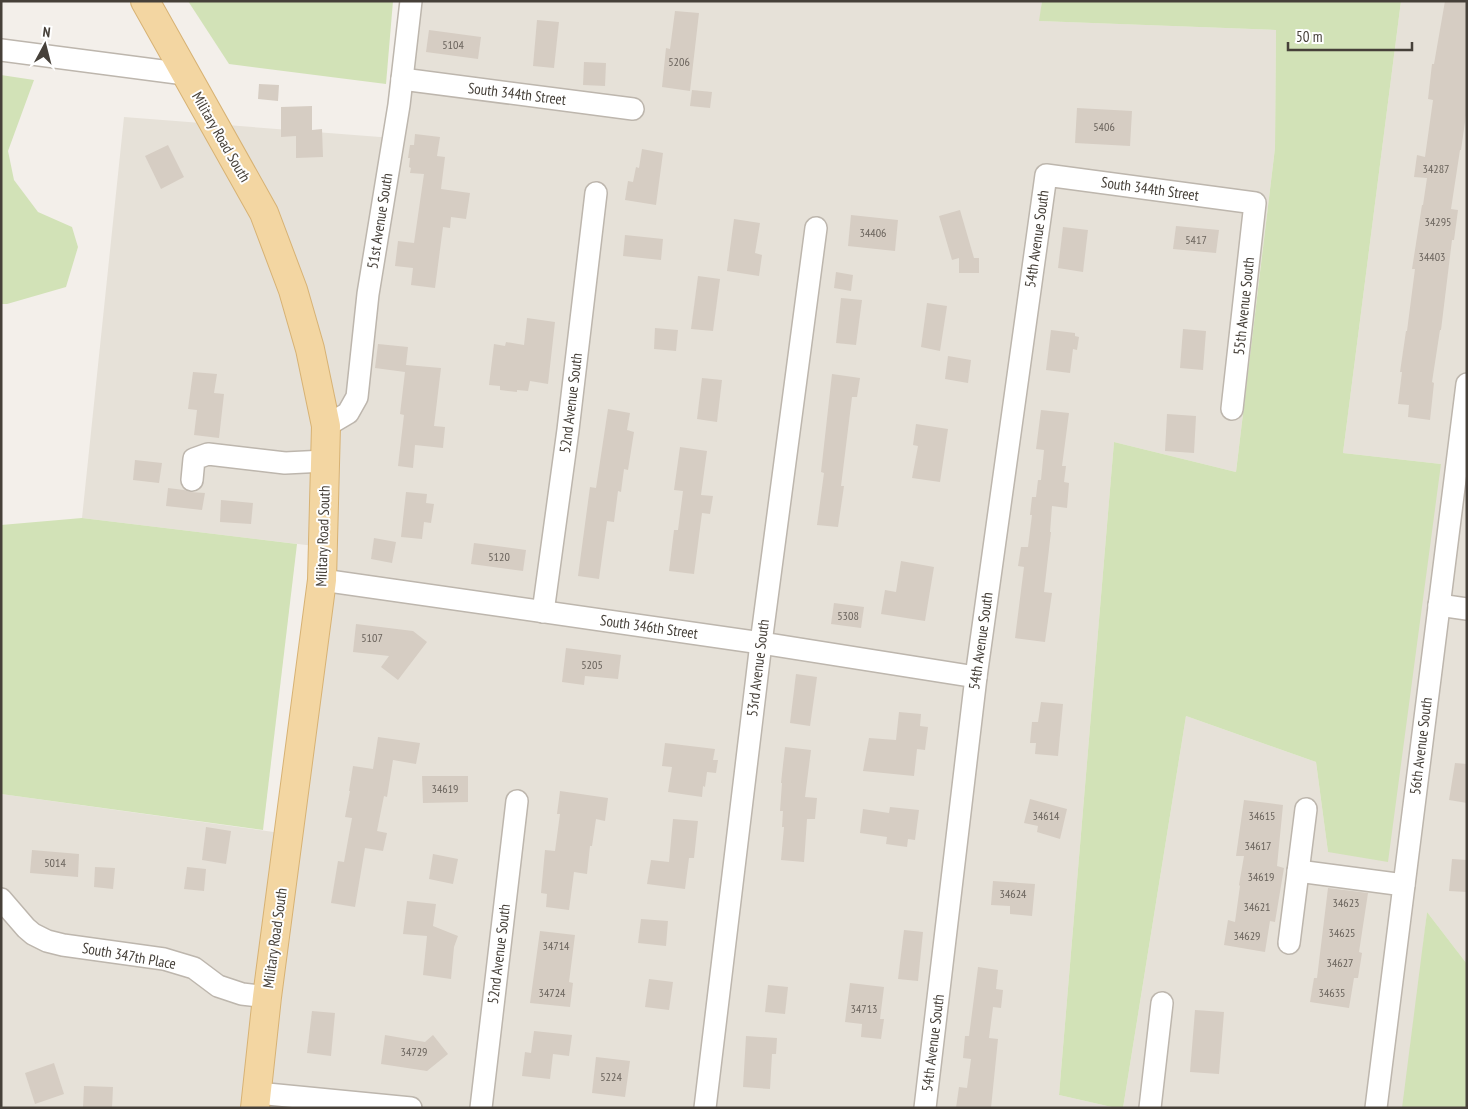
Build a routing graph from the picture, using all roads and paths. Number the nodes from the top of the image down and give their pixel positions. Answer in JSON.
{"nodes":[{"id":1,"x":144,"y":1,"type":"edge"},
{"id":2,"x":411,"y":1,"type":"edge"},
{"id":3,"x":1,"y":50,"type":"edge"},
{"id":4,"x":185,"y":74,"type":"junction"},
{"id":5,"x":402,"y":79,"type":"junction"},
{"id":6,"x":633,"y":108,"type":"dead end"},
{"id":7,"x":1046,"y":174,"type":"joint"},
{"id":8,"x":596,"y":193,"type":"dead end"},
{"id":9,"x":1255,"y":203,"type":"joint"},
{"id":10,"x":816,"y":228,"type":"dead end"},
{"id":11,"x":1467,"y":384,"type":"edge"},
{"id":12,"x":1232,"y":410,"type":"dead end"},
{"id":13,"x":326,"y":426,"type":"junction"},
{"id":14,"x":325,"y":461,"type":"junction"},
{"id":15,"x":192,"y":480,"type":"dead end"},
{"id":16,"x":322,"y":580,"type":"junction"},
{"id":17,"x":1439,"y":605,"type":"junction"},
{"id":18,"x":1467,"y":609,"type":"edge"},
{"id":19,"x":543,"y":612,"type":"junction"},
{"id":20,"x":761,"y":642,"type":"junction"},
{"id":21,"x":976,"y":677,"type":"junction"},
{"id":22,"x":517,"y":801,"type":"dead end"},
{"id":23,"x":1306,"y":809,"type":"dead end"},
{"id":24,"x":1298,"y":871,"type":"junction"},
{"id":25,"x":1404,"y":885,"type":"junction"},
{"id":26,"x":1,"y":898,"type":"edge"},
{"id":27,"x":1289,"y":943,"type":"dead end"},
{"id":28,"x":267,"y":997,"type":"junction"},
{"id":29,"x":1162,"y":1003,"type":"dead end"},
{"id":30,"x":256,"y":1100,"type":"edge"},
{"id":31,"x":411,"y":1108,"type":"edge"},
{"id":32,"x":481,"y":1108,"type":"edge"},
{"id":33,"x":705,"y":1108,"type":"edge"},
{"id":34,"x":925,"y":1108,"type":"edge"},
{"id":35,"x":1150,"y":1108,"type":"edge"},
{"id":36,"x":1376,"y":1108,"type":"edge"}],
"edges":[{"from":1,"to":4,"type":"main road","name":"Military Road South"},
{"from":2,"to":5,"type":"street","name":"51st Avenue South"},
{"from":3,"to":4,"type":"street"},
{"from":4,"to":13,"type":"main road","name":"Military Road South"},
{"from":5,"to":6,"type":"street","name":"South 344th Street"},
{"from":5,"to":13,"type":"street","name":"51st Avenue South"},
{"from":7,"to":9,"type":"street","name":"South 344th Street"},
{"from":7,"to":21,"type":"street","name":"54th Avenue South"},
{"from":8,"to":19,"type":"street","name":"52nd Avenue South"},
{"from":9,"to":12,"type":"street","name":"55th Avenue South"},
{"from":10,"to":20,"type":"street","name":"53rd Avenue South"},
{"from":11,"to":17,"type":"street","name":"56th Avenue South"},
{"from":13,"to":14,"type":"main road","name":"Military Road South"},
{"from":14,"to":15,"type":"street"},
{"from":14,"to":16,"type":"main road","name":"Military Road South"},
{"from":16,"to":19,"type":"street","name":"South 346th Street"},
{"from":16,"to":28,"type":"main road","name":"Military Road South"},
{"from":17,"to":18,"type":"street"},
{"from":17,"to":25,"type":"street","name":"56th Avenue South"},
{"from":19,"to":20,"type":"street","name":"South 346th Street"},
{"from":20,"to":21,"type":"street","name":"South 346th Street"},
{"from":20,"to":33,"type":"street","name":"53rd Avenue South"},
{"from":21,"to":34,"type":"street","name":"54th Avenue South"},
{"from":22,"to":32,"type":"street","name":"52nd Avenue South"},
{"from":23,"to":24,"type":"street"},
{"from":24,"to":25,"type":"street"},
{"from":24,"to":27,"type":"street"},
{"from":25,"to":36,"type":"street","name":"56th Avenue South"},
{"from":26,"to":28,"type":"street","name":"South 347th Place"},
{"from":28,"to":30,"type":"main road","name":"Military Road South"},
{"from":29,"to":35,"type":"street"},
{"from":30,"to":31,"type":"street"}]}
